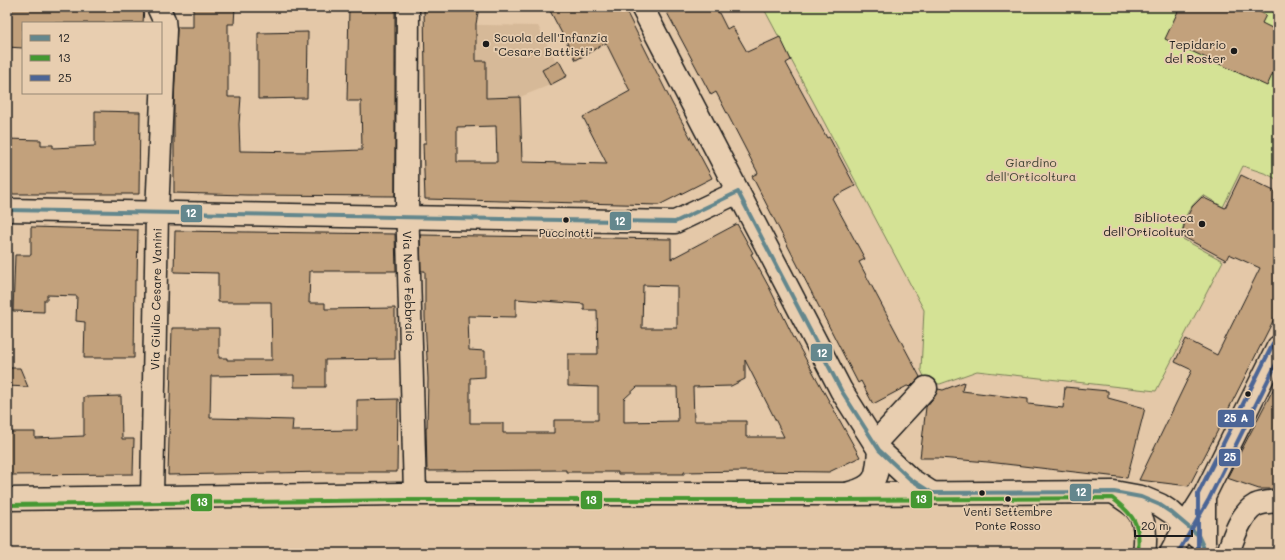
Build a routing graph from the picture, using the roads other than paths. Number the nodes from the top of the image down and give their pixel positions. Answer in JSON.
{"nodes":[{"id":1,"x":158,"y":7,"type":"edge"},
{"id":2,"x":408,"y":7,"type":"edge"},
{"id":3,"x":642,"y":7,"type":"edge"},
{"id":4,"x":738,"y":192,"type":"junction"},
{"id":5,"x":7,"y":210,"type":"edge"},
{"id":6,"x":157,"y":213,"type":"junction"},
{"id":7,"x":408,"y":217,"type":"junction"},
{"id":8,"x":1278,"y":348,"type":"edge"},
{"id":9,"x":926,"y":388,"type":"dead end"},
{"id":10,"x":877,"y":446,"type":"junction"},
{"id":11,"x":1114,"y":492,"type":"junction"},
{"id":12,"x":932,"y":493,"type":"junction"},
{"id":13,"x":415,"y":494,"type":"junction"},
{"id":14,"x":848,"y":494,"type":"junction"},
{"id":15,"x":152,"y":497,"type":"junction"},
{"id":16,"x":7,"y":499,"type":"edge"},
{"id":17,"x":1278,"y":501,"type":"edge"},
{"id":18,"x":1190,"y":523,"type":"junction"},
{"id":19,"x":1204,"y":549,"type":"edge"},
{"id":20,"x":1144,"y":553,"type":"edge"},
{"id":21,"x":1171,"y":553,"type":"edge"},
{"id":22,"x":1228,"y":553,"type":"edge"}],
"edges":[{"from":1,"to":6,"type":"street","name":"Via Giulio Cesare Vanini"},
{"from":2,"to":7,"type":"street","name":"Via Nove Febbraio"},
{"from":3,"to":4,"type":"street"},
{"from":4,"to":7,"type":"street"},
{"from":4,"to":10,"type":"street"},
{"from":5,"to":6,"type":"street"},
{"from":6,"to":7,"type":"street"},
{"from":6,"to":15,"type":"street","name":"Via Giulio Cesare Vanini"},
{"from":7,"to":13,"type":"street","name":"Via Nove Febbraio"},
{"from":8,"to":18,"type":"street"},
{"from":9,"to":10,"type":"street"},
{"from":10,"to":12,"type":"street"},
{"from":10,"to":14,"type":"street"},
{"from":11,"to":12,"type":"street"},
{"from":11,"to":18,"type":"street"},
{"from":11,"to":20,"type":"street"},
{"from":12,"to":14,"type":"street"},
{"from":13,"to":14,"type":"street"},
{"from":13,"to":15,"type":"street"},
{"from":15,"to":16,"type":"street"},
{"from":17,"to":22,"type":"street"},
{"from":18,"to":19,"type":"street"},
{"from":18,"to":21,"type":"street"}]}
